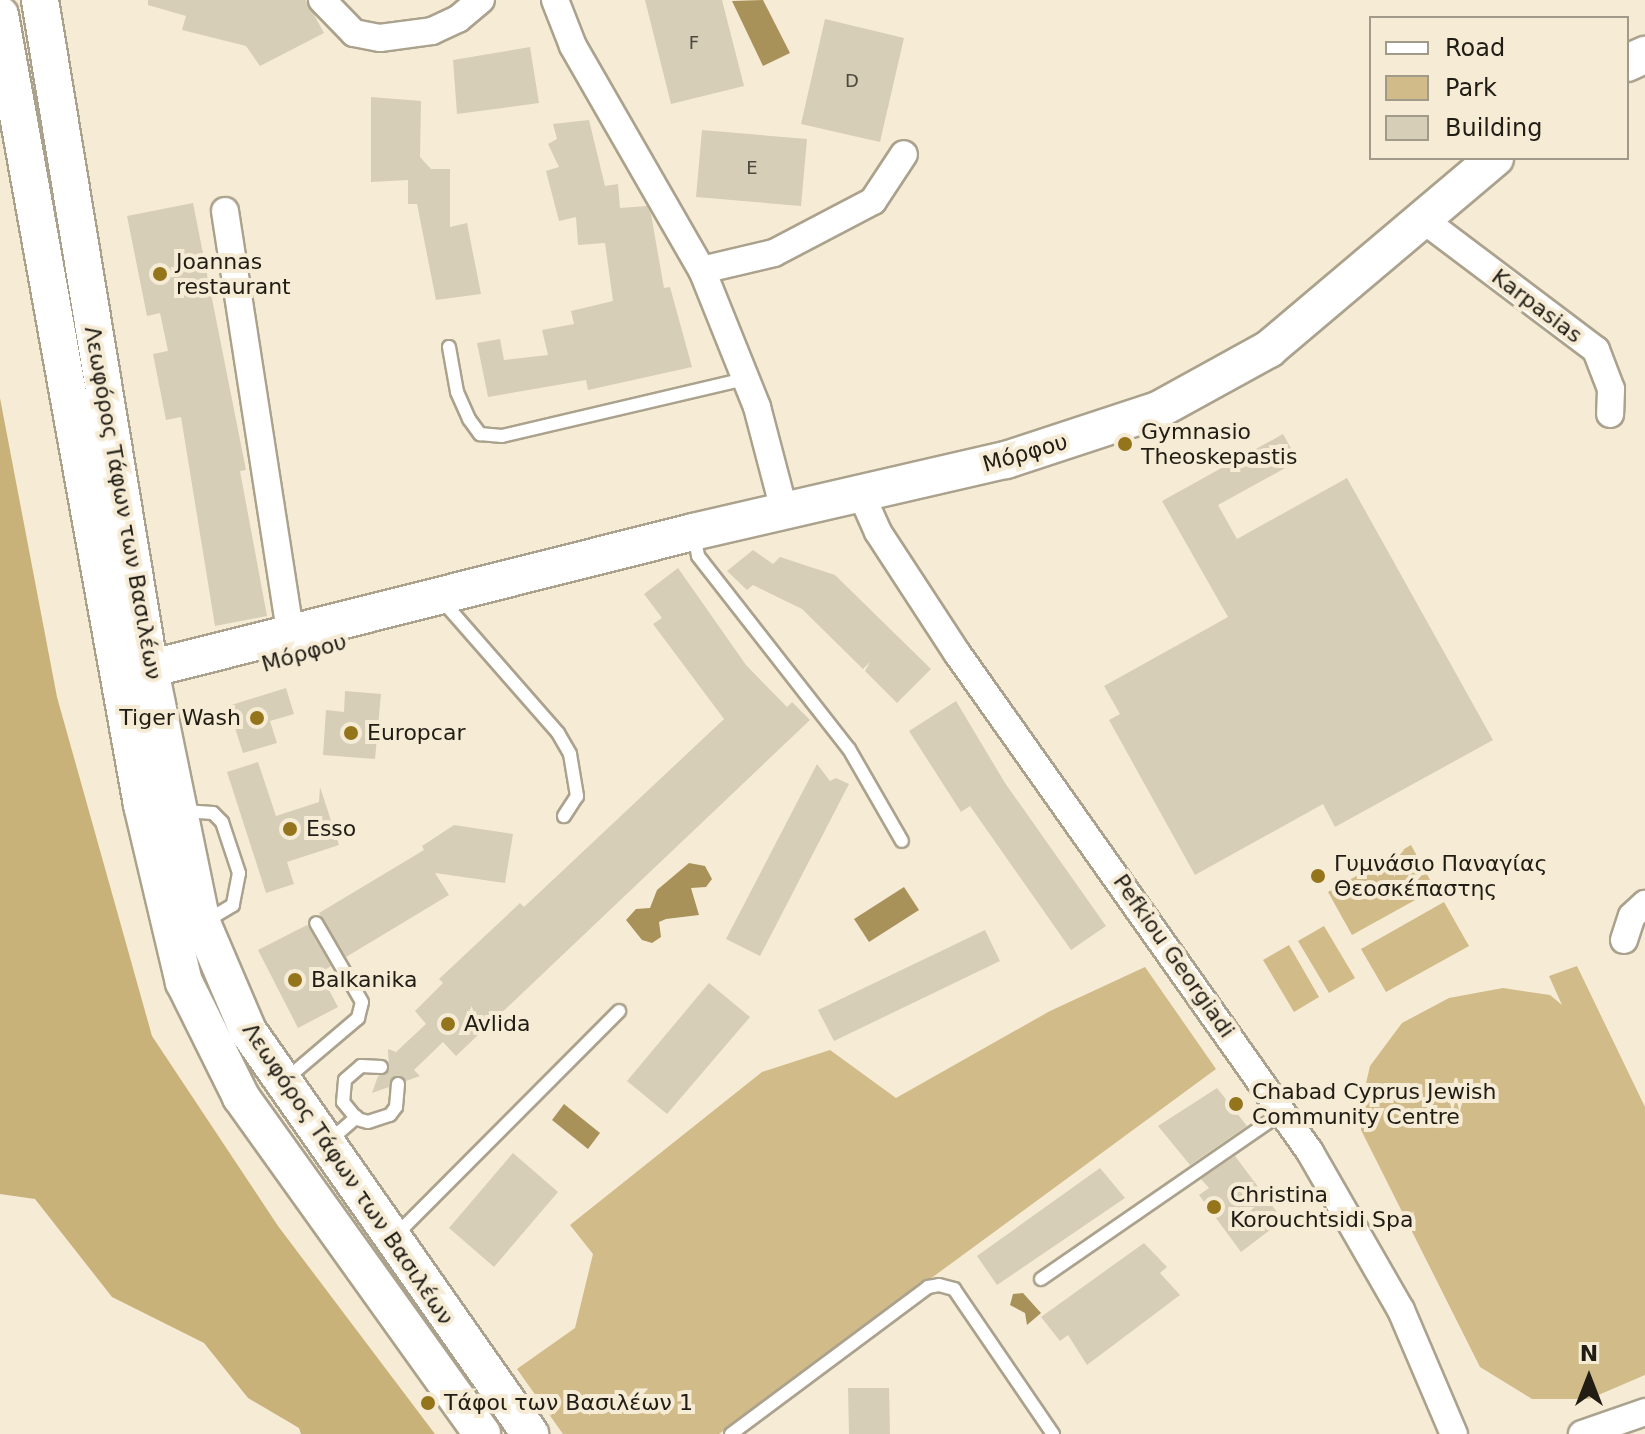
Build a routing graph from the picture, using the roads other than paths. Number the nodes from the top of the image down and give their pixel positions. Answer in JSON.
{"nodes":[{"id":1,"x":40,"y":0,"type":"edge"},
{"id":2,"x":322,"y":0,"type":"edge"},
{"id":3,"x":481,"y":0,"type":"edge"},
{"id":4,"x":555,"y":0,"type":"edge"},
{"id":5,"x":0,"y":15,"type":"edge"},
{"id":6,"x":904,"y":154,"type":"dead end"},
{"id":7,"x":1493,"y":160,"type":"edge"},
{"id":8,"x":225,"y":211,"type":"dead end"},
{"id":9,"x":1425,"y":221,"type":"junction"},
{"id":10,"x":702,"y":270,"type":"junction"},
{"id":11,"x":449,"y":347,"type":"dead end"},
{"id":12,"x":745,"y":379,"type":"junction"},
{"id":13,"x":1610,"y":414,"type":"dead end"},
{"id":14,"x":862,"y":496,"type":"junction"},
{"id":15,"x":784,"y":510,"type":"junction"},
{"id":16,"x":693,"y":532,"type":"junction"},
{"id":17,"x":478,"y":588,"type":"junction"},
{"id":18,"x":446,"y":605,"type":"junction"},
{"id":19,"x":291,"y":637,"type":"junction"},
{"id":20,"x":137,"y":685,"type":"junction"},
{"id":21,"x":178,"y":811,"type":"junction"},
{"id":22,"x":564,"y":816,"type":"dead end"},
{"id":23,"x":902,"y":841,"type":"dead end"},
{"id":24,"x":1645,"y":904,"type":"edge"},
{"id":25,"x":202,"y":923,"type":"junction"},
{"id":26,"x":316,"y":923,"type":"dead end"},
{"id":27,"x":1624,"y":940,"type":"dead end"},
{"id":28,"x":619,"y":1011,"type":"dead end"},
{"id":29,"x":381,"y":1067,"type":"dead end"},
{"id":30,"x":282,"y":1082,"type":"junction"},
{"id":31,"x":398,"y":1084,"type":"dead end"},
{"id":32,"x":1283,"y":1112,"type":"junction"},
{"id":33,"x":357,"y":1117,"type":"junction"},
{"id":34,"x":326,"y":1144,"type":"junction"},
{"id":35,"x":392,"y":1239,"type":"junction"},
{"id":36,"x":1041,"y":1279,"type":"dead end"},
{"id":37,"x":1645,"y":1412,"type":"edge"},
{"id":38,"x":482,"y":1434,"type":"edge"},
{"id":39,"x":530,"y":1434,"type":"edge"},
{"id":40,"x":731,"y":1434,"type":"edge"},
{"id":41,"x":1053,"y":1434,"type":"edge"},
{"id":42,"x":1454,"y":1434,"type":"edge"},
{"id":43,"x":1582,"y":1434,"type":"edge"}],
"edges":[{"from":1,"to":20,"type":"main road","name":"Λεωφόρος Τάφων των Βασιλέων"},
{"from":2,"to":3,"type":"street"},
{"from":4,"to":10,"type":"street"},
{"from":5,"to":20,"type":"main road","name":"Λεωφόρος Τάφων των Βασιλέων"},
{"from":6,"to":10,"type":"street"},
{"from":7,"to":9,"type":"main road","name":"Μόρφου"},
{"from":8,"to":19,"type":"street"},
{"from":9,"to":13,"type":"street","name":"Karpasias"},
{"from":9,"to":14,"type":"main road","name":"Μόρφου"},
{"from":10,"to":12,"type":"street"},
{"from":11,"to":12,"type":"lane"},
{"from":12,"to":15,"type":"street"},
{"from":14,"to":15,"type":"main road","name":"Μόρφου"},
{"from":14,"to":32,"type":"street","name":"Pefkiou Georgiadi"},
{"from":15,"to":16,"type":"main road","name":"Μόρφου"},
{"from":16,"to":17,"type":"main road","name":"Μόρφου"},
{"from":16,"to":23,"type":"lane"},
{"from":17,"to":18,"type":"main road","name":"Μόρφου"},
{"from":17,"to":19,"type":"main road","name":"Μόρφου"},
{"from":18,"to":20,"type":"main road","name":"Μόρφου"},
{"from":18,"to":22,"type":"lane"},
{"from":19,"to":20,"type":"main road","name":"Μόρφου"},
{"from":20,"to":21,"type":"main road","name":"Λεωφόρος Τάφων των Βασιλέων"},
{"from":20,"to":38,"type":"main road","name":"Λεωφόρος Τάφων των Βασιλέων"},
{"from":21,"to":25,"type":"main road","name":"Λεωφόρος Τάφων των Βασιλέων"},
{"from":21,"to":25,"type":"lane"},
{"from":24,"to":27,"type":"street"},
{"from":25,"to":30,"type":"main road","name":"Λεωφόρος Τάφων των Βασιλέων"},
{"from":26,"to":30,"type":"lane"},
{"from":28,"to":35,"type":"lane"},
{"from":29,"to":33,"type":"lane"},
{"from":30,"to":34,"type":"main road","name":"Λεωφόρος Τάφων των Βασιλέων"},
{"from":31,"to":33,"type":"lane"},
{"from":32,"to":36,"type":"lane"},
{"from":32,"to":42,"type":"street","name":"Pefkiou Georgiadi"},
{"from":33,"to":34,"type":"lane"},
{"from":34,"to":35,"type":"main road","name":"Λεωφόρος Τάφων των Βασιλέων"},
{"from":35,"to":39,"type":"main road","name":"Λεωφόρος Τάφων των Βασιλέων"},
{"from":37,"to":43,"type":"street"},
{"from":40,"to":41,"type":"lane"}]}
